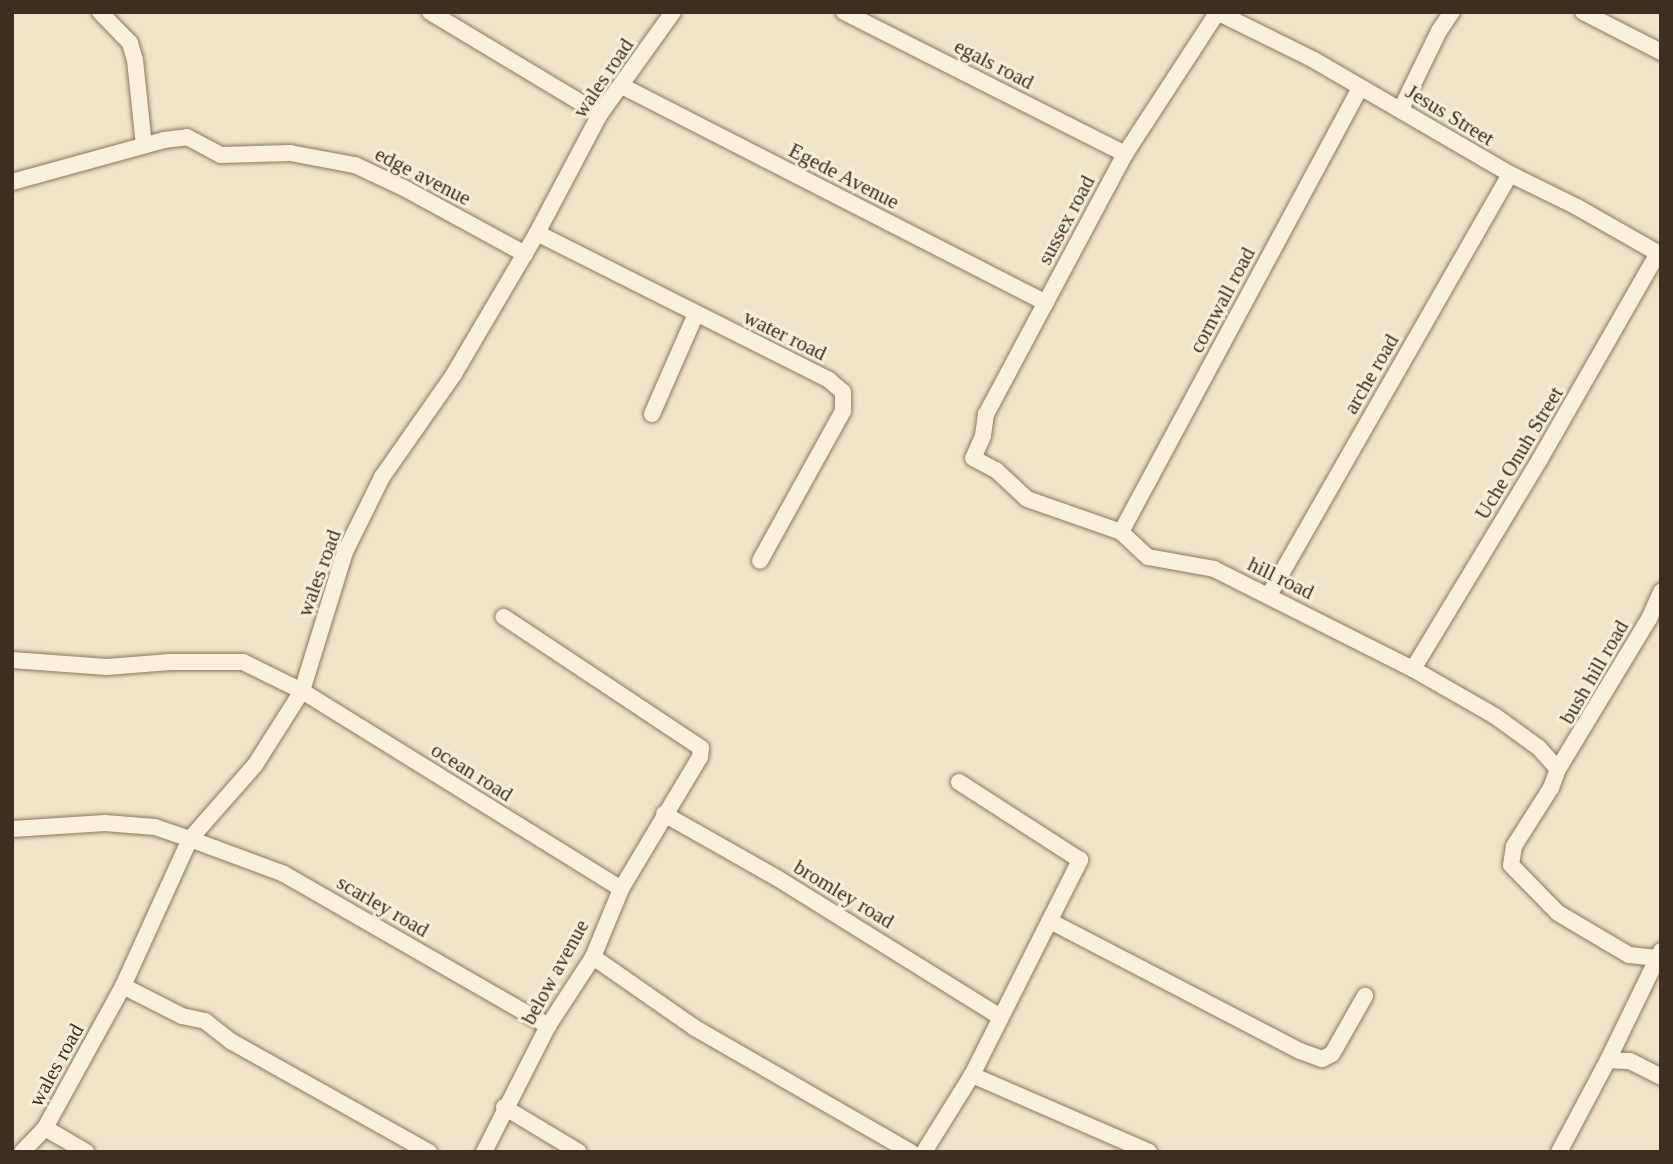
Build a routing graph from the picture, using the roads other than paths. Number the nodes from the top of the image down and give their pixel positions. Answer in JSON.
{"nodes":[{"id":1,"x":100,"y":12,"type":"edge"},
{"id":2,"x":430,"y":12,"type":"edge"},
{"id":3,"x":673,"y":12,"type":"edge"},
{"id":4,"x":844,"y":12,"type":"edge"},
{"id":5,"x":1217,"y":12,"type":"edge"},
{"id":6,"x":1452,"y":12,"type":"edge"},
{"id":7,"x":1583,"y":12,"type":"edge"},
{"id":8,"x":1661,"y":52,"type":"edge"},
{"id":9,"x":622,"y":86,"type":"junction"},
{"id":10,"x":1360,"y":88,"type":"junction"},
{"id":11,"x":1401,"y":109,"type":"junction"},
{"id":12,"x":600,"y":114,"type":"junction"},
{"id":13,"x":144,"y":146,"type":"junction"},
{"id":14,"x":1125,"y":153,"type":"junction"},
{"id":15,"x":1510,"y":174,"type":"junction"},
{"id":16,"x":12,"y":182,"type":"edge"},
{"id":17,"x":537,"y":233,"type":"junction"},
{"id":18,"x":525,"y":254,"type":"junction"},
{"id":19,"x":1659,"y":255,"type":"edge"},
{"id":20,"x":1046,"y":303,"type":"junction"},
{"id":21,"x":696,"y":314,"type":"junction"},
{"id":22,"x":652,"y":414,"type":"dead end"},
{"id":23,"x":973,"y":458,"type":"joint"},
{"id":24,"x":1121,"y":533,"type":"junction"},
{"id":25,"x":760,"y":561,"type":"dead end"},
{"id":26,"x":1661,"y":592,"type":"edge"},
{"id":27,"x":1269,"y":595,"type":"junction"},
{"id":28,"x":504,"y":617,"type":"dead end"},
{"id":29,"x":12,"y":660,"type":"edge"},
{"id":30,"x":1413,"y":669,"type":"junction"},
{"id":31,"x":302,"y":691,"type":"junction"},
{"id":32,"x":1558,"y":769,"type":"junction"},
{"id":33,"x":959,"y":782,"type":"dead end"},
{"id":34,"x":664,"y":814,"type":"junction"},
{"id":35,"x":12,"y":828,"type":"edge"},
{"id":36,"x":190,"y":839,"type":"junction"},
{"id":37,"x":621,"y":889,"type":"junction"},
{"id":38,"x":1049,"y":921,"type":"junction"},
{"id":39,"x":1659,"y":955,"type":"edge"},
{"id":40,"x":593,"y":957,"type":"junction"},
{"id":41,"x":123,"y":986,"type":"junction"},
{"id":42,"x":1365,"y":996,"type":"dead end"},
{"id":43,"x":999,"y":1016,"type":"junction"},
{"id":44,"x":548,"y":1026,"type":"junction"},
{"id":45,"x":1608,"y":1060,"type":"junction"},
{"id":46,"x":971,"y":1075,"type":"junction"},
{"id":47,"x":1661,"y":1077,"type":"edge"},
{"id":48,"x":504,"y":1107,"type":"junction"},
{"id":49,"x":45,"y":1128,"type":"junction"},
{"id":50,"x":20,"y":1145,"type":"edge"},
{"id":51,"x":86,"y":1152,"type":"edge"},
{"id":52,"x":429,"y":1152,"type":"edge"},
{"id":53,"x":484,"y":1152,"type":"edge"},
{"id":54,"x":579,"y":1152,"type":"edge"},
{"id":55,"x":911,"y":1152,"type":"edge"},
{"id":56,"x":924,"y":1152,"type":"edge"},
{"id":57,"x":1149,"y":1152,"type":"edge"},
{"id":58,"x":1559,"y":1152,"type":"edge"}],
"edges":[{"from":1,"to":13,"type":"street"},
{"from":2,"to":12,"type":"street"},
{"from":3,"to":9,"type":"street","name":"wales road"},
{"from":4,"to":14,"type":"street","name":"egals road"},
{"from":5,"to":10,"type":"street","name":"Jesus Street"},
{"from":5,"to":14,"type":"street","name":"sussex road"},
{"from":6,"to":11,"type":"street"},
{"from":7,"to":8,"type":"street"},
{"from":9,"to":12,"type":"street","name":"wales road"},
{"from":9,"to":20,"type":"street","name":"Egede Avenue"},
{"from":10,"to":11,"type":"street","name":"Jesus Street"},
{"from":10,"to":24,"type":"street","name":"cornwall road"},
{"from":11,"to":15,"type":"street","name":"Jesus Street"},
{"from":12,"to":17,"type":"street","name":"wales road"},
{"from":13,"to":16,"type":"street","name":"edge avenue"},
{"from":13,"to":18,"type":"street","name":"edge avenue"},
{"from":14,"to":20,"type":"street","name":"sussex road"},
{"from":15,"to":19,"type":"street","name":"Jesus Street"},
{"from":15,"to":27,"type":"street","name":"arche road"},
{"from":17,"to":18,"type":"street","name":"wales road"},
{"from":17,"to":21,"type":"street","name":"water road"},
{"from":18,"to":31,"type":"street","name":"wales road"},
{"from":19,"to":30,"type":"street","name":"Uche Onuh Street"},
{"from":20,"to":23,"type":"street","name":"sussex road"},
{"from":21,"to":22,"type":"street"},
{"from":21,"to":25,"type":"street","name":"water road"},
{"from":23,"to":24,"type":"street","name":"hill road"},
{"from":24,"to":27,"type":"street","name":"hill road"},
{"from":26,"to":32,"type":"street","name":"bush hill road"},
{"from":27,"to":30,"type":"street","name":"hill road"},
{"from":28,"to":34,"type":"street","name":"below avenue"},
{"from":29,"to":31,"type":"street","name":"ocean road"},
{"from":30,"to":32,"type":"street","name":"hill road"},
{"from":31,"to":36,"type":"street","name":"wales road"},
{"from":31,"to":37,"type":"street","name":"ocean road"},
{"from":32,"to":39,"type":"street","name":"bush hill road"},
{"from":33,"to":38,"type":"street"},
{"from":34,"to":37,"type":"street","name":"below avenue"},
{"from":34,"to":43,"type":"street","name":"bromley road"},
{"from":35,"to":36,"type":"street","name":"scarley road"},
{"from":36,"to":41,"type":"street","name":"wales road"},
{"from":36,"to":44,"type":"street","name":"scarley road"},
{"from":37,"to":40,"type":"street","name":"below avenue"},
{"from":38,"to":42,"type":"street"},
{"from":38,"to":43,"type":"street"},
{"from":39,"to":45,"type":"street"},
{"from":40,"to":44,"type":"street","name":"below avenue"},
{"from":40,"to":55,"type":"street"},
{"from":41,"to":49,"type":"street","name":"wales road"},
{"from":41,"to":52,"type":"street"},
{"from":43,"to":46,"type":"street"},
{"from":44,"to":48,"type":"street","name":"below avenue"},
{"from":45,"to":47,"type":"street"},
{"from":45,"to":58,"type":"street"},
{"from":46,"to":56,"type":"street"},
{"from":46,"to":57,"type":"street"},
{"from":48,"to":53,"type":"street","name":"below avenue"},
{"from":48,"to":54,"type":"street"},
{"from":49,"to":50,"type":"street","name":"wales road"},
{"from":49,"to":51,"type":"street"}]}
